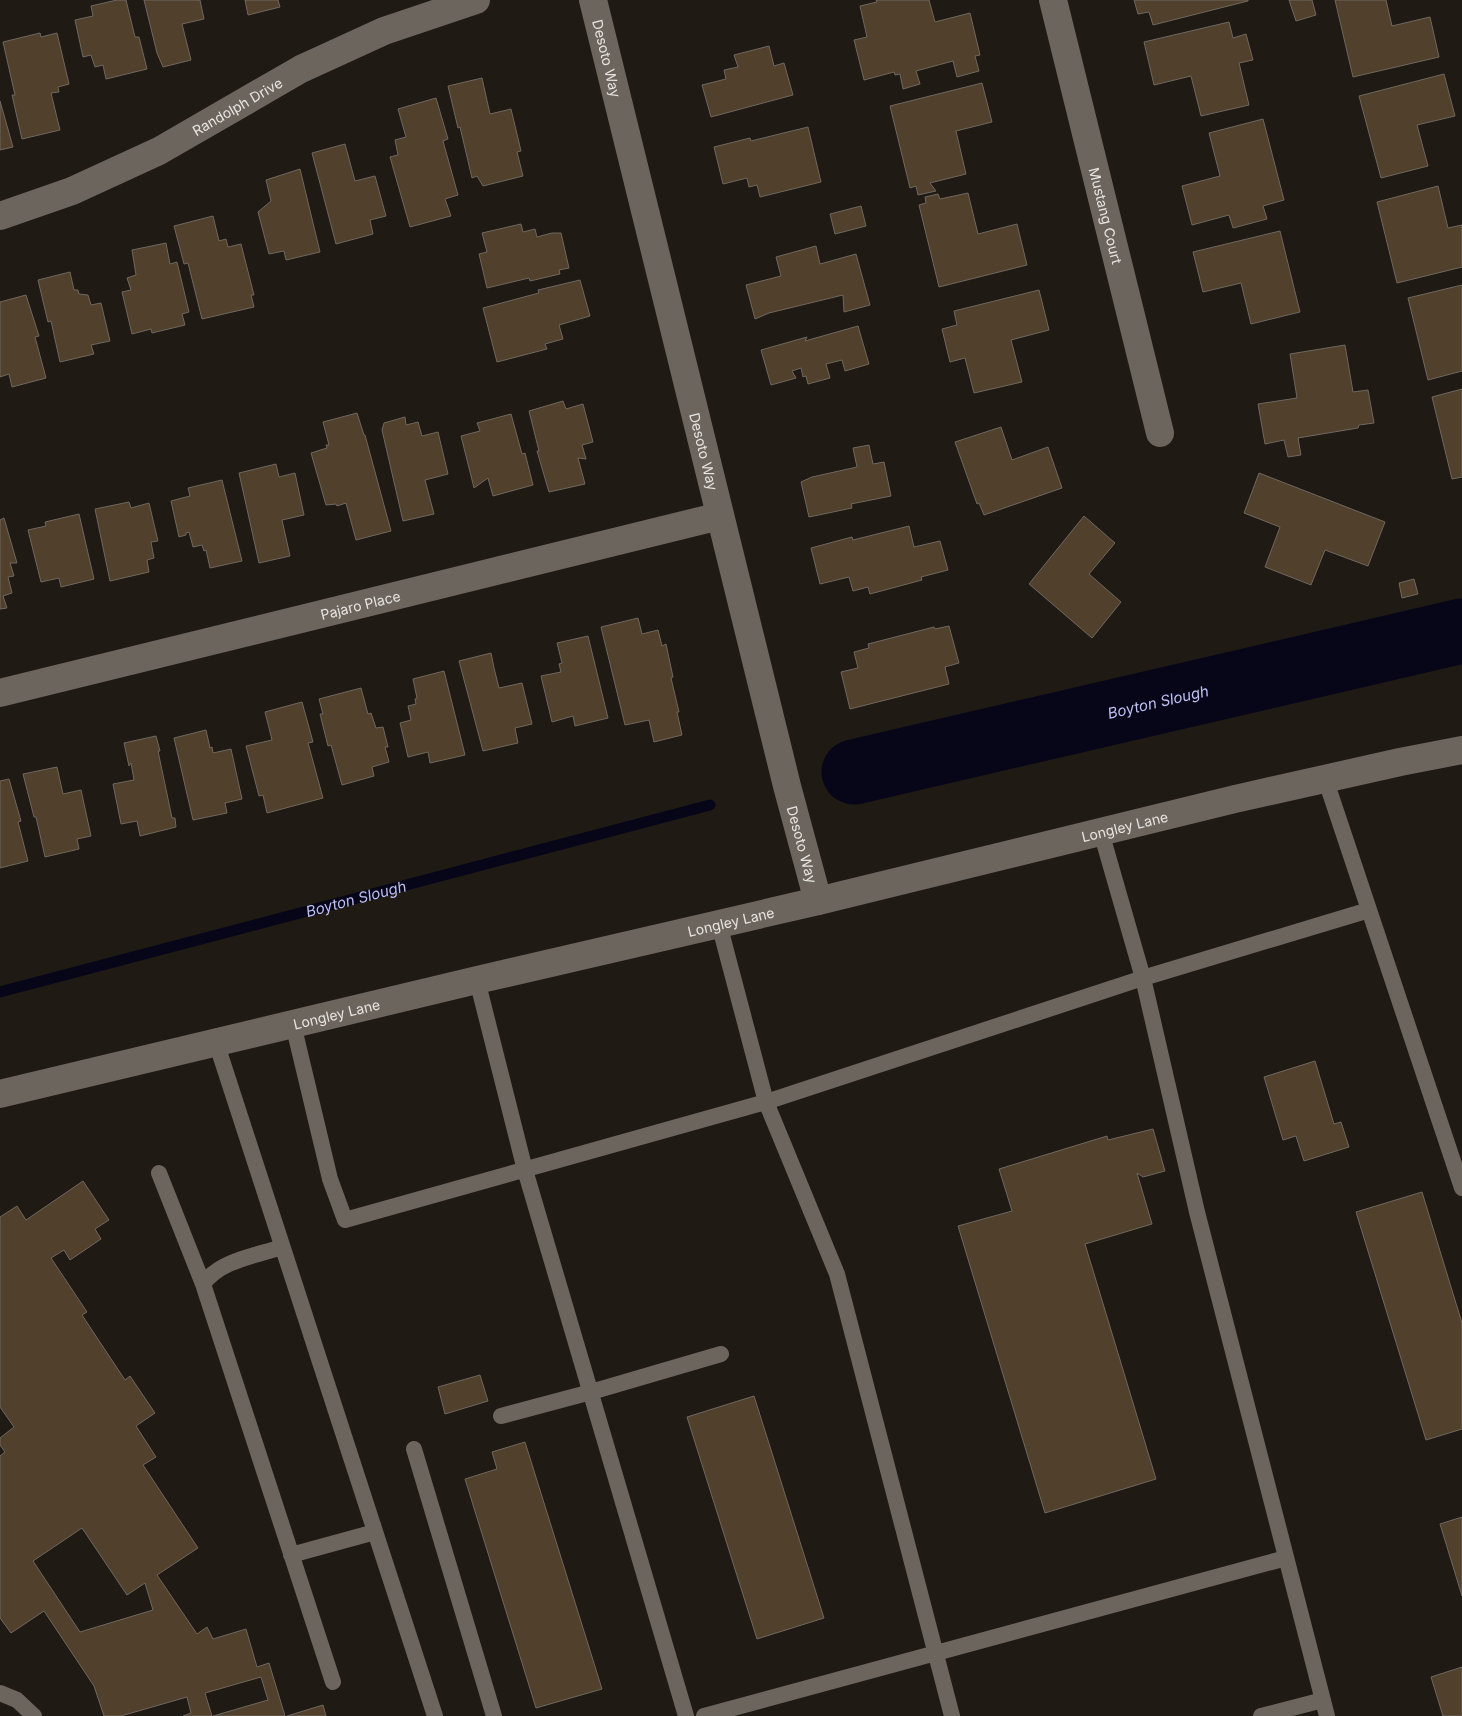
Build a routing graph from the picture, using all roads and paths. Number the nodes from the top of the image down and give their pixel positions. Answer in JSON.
{"nodes":[{"id":1,"x":476,"y":0,"type":"edge"},
{"id":2,"x":594,"y":0,"type":"edge"},
{"id":3,"x":1053,"y":0,"type":"edge"},
{"id":4,"x":0,"y":216,"type":"edge"},
{"id":5,"x":1160,"y":433,"type":"dead end"},
{"id":6,"x":720,"y":516,"type":"junction"},
{"id":7,"x":0,"y":694,"type":"edge"},
{"id":8,"x":1462,"y":750,"type":"edge"},
{"id":9,"x":1325,"y":778,"type":"junction"},
{"id":10,"x":1101,"y":832,"type":"junction"},
{"id":11,"x":818,"y":901,"type":"junction"},
{"id":12,"x":1369,"y":910,"type":"junction"},
{"id":13,"x":719,"y":924,"type":"junction"},
{"id":14,"x":1143,"y":978,"type":"junction"},
{"id":15,"x":477,"y":980,"type":"junction"},
{"id":16,"x":293,"y":1024,"type":"junction"},
{"id":17,"x":216,"y":1042,"type":"junction"},
{"id":18,"x":0,"y":1094,"type":"edge"},
{"id":19,"x":766,"y":1102,"type":"junction"},
{"id":20,"x":525,"y":1170,"type":"junction"},
{"id":21,"x":159,"y":1173,"type":"dead end"},
{"id":22,"x":1462,"y":1188,"type":"edge"},
{"id":23,"x":282,"y":1247,"type":"junction"},
{"id":24,"x":203,"y":1284,"type":"junction"},
{"id":25,"x":721,"y":1354,"type":"dead end"},
{"id":26,"x":591,"y":1392,"type":"junction"},
{"id":27,"x":501,"y":1416,"type":"dead end"},
{"id":28,"x":414,"y":1449,"type":"dead end"},
{"id":29,"x":375,"y":1532,"type":"junction"},
{"id":30,"x":291,"y":1555,"type":"junction"},
{"id":31,"x":1286,"y":1558,"type":"junction"},
{"id":32,"x":935,"y":1653,"type":"junction"},
{"id":33,"x":333,"y":1682,"type":"dead end"},
{"id":34,"x":0,"y":1693,"type":"edge"},
{"id":35,"x":1323,"y":1700,"type":"junction"},
{"id":36,"x":34,"y":1716,"type":"edge"},
{"id":37,"x":435,"y":1716,"type":"edge"},
{"id":38,"x":494,"y":1716,"type":"edge"},
{"id":39,"x":686,"y":1716,"type":"edge"},
{"id":40,"x":704,"y":1716,"type":"edge"},
{"id":41,"x":952,"y":1716,"type":"edge"},
{"id":42,"x":1261,"y":1716,"type":"edge"},
{"id":43,"x":1327,"y":1716,"type":"edge"}],
"edges":[{"from":1,"to":4,"type":"street","name":"Randolph Drive"},
{"from":2,"to":6,"type":"street","name":"Desoto Way"},
{"from":3,"to":5,"type":"street","name":"Mustang Court"},
{"from":6,"to":7,"type":"street","name":"Pajaro Place"},
{"from":6,"to":11,"type":"street","name":"Desoto Way"},
{"from":8,"to":9,"type":"street","name":"Longley Lane"},
{"from":9,"to":10,"type":"street","name":"Longley Lane"},
{"from":9,"to":12,"type":"lane"},
{"from":10,"to":11,"type":"street","name":"Longley Lane"},
{"from":10,"to":14,"type":"lane"},
{"from":11,"to":13,"type":"street","name":"Longley Lane"},
{"from":12,"to":14,"type":"lane"},
{"from":12,"to":22,"type":"lane"},
{"from":13,"to":15,"type":"street","name":"Longley Lane"},
{"from":13,"to":19,"type":"lane"},
{"from":14,"to":19,"type":"lane"},
{"from":14,"to":31,"type":"lane"},
{"from":15,"to":16,"type":"street","name":"Longley Lane"},
{"from":15,"to":20,"type":"lane"},
{"from":16,"to":17,"type":"street","name":"Longley Lane"},
{"from":16,"to":20,"type":"lane"},
{"from":17,"to":18,"type":"street","name":"Longley Lane"},
{"from":17,"to":23,"type":"lane"},
{"from":19,"to":20,"type":"lane"},
{"from":19,"to":32,"type":"lane"},
{"from":20,"to":26,"type":"lane"},
{"from":21,"to":24,"type":"lane"},
{"from":23,"to":24,"type":"lane"},
{"from":23,"to":29,"type":"lane"},
{"from":24,"to":30,"type":"lane"},
{"from":25,"to":26,"type":"lane"},
{"from":26,"to":27,"type":"lane"},
{"from":26,"to":39,"type":"lane"},
{"from":28,"to":38,"type":"lane"},
{"from":29,"to":30,"type":"lane"},
{"from":29,"to":37,"type":"lane"},
{"from":30,"to":33,"type":"lane"},
{"from":31,"to":32,"type":"lane"},
{"from":31,"to":35,"type":"lane"},
{"from":32,"to":40,"type":"lane"},
{"from":32,"to":41,"type":"lane"},
{"from":34,"to":36,"type":"lane"},
{"from":35,"to":42,"type":"lane"},
{"from":35,"to":43,"type":"lane"}]}
